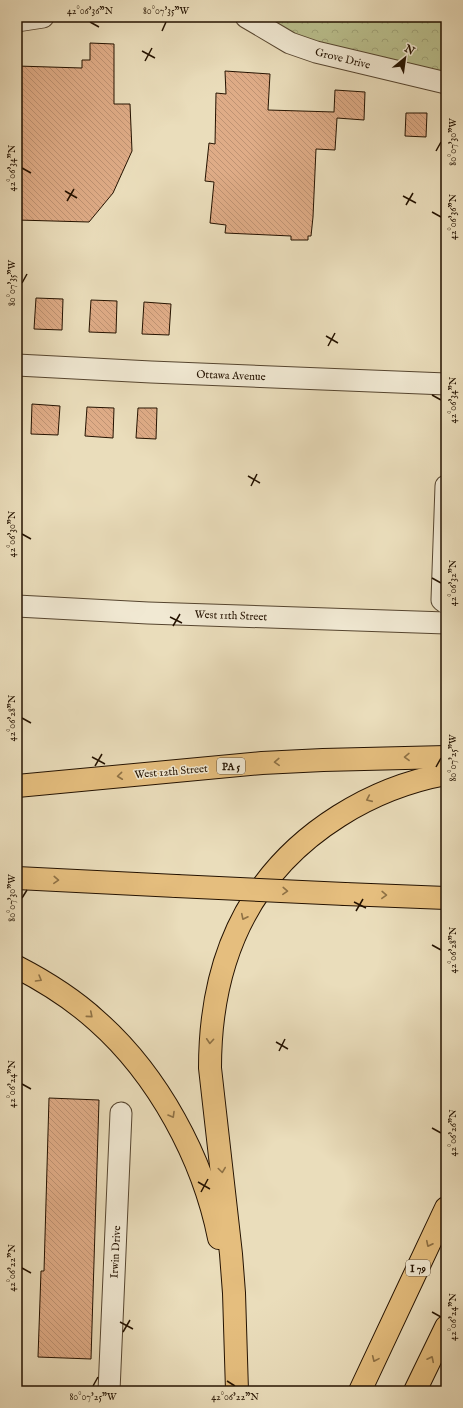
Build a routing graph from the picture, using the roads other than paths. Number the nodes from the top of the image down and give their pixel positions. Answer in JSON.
{"nodes":[{"id":1,"x":43,"y":17,"type":"edge"},
{"id":2,"x":246,"y":17,"type":"edge"},
{"id":3,"x":17,"y":21,"type":"edge"},
{"id":4,"x":446,"y":84,"type":"edge"},
{"id":5,"x":17,"y":365,"type":"edge"},
{"id":6,"x":446,"y":384,"type":"edge"},
{"id":7,"x":446,"y":486,"type":"edge"},
{"id":8,"x":446,"y":603,"type":"edge"},
{"id":9,"x":17,"y":606,"type":"edge"},
{"id":10,"x":446,"y":624,"type":"edge"},
{"id":11,"x":446,"y":757,"type":"edge"},
{"id":12,"x":446,"y":774,"type":"edge"},
{"id":13,"x":17,"y":786,"type":"edge"},
{"id":14,"x":17,"y":878,"type":"edge"},
{"id":15,"x":446,"y":898,"type":"edge"},
{"id":16,"x":17,"y":967,"type":"edge"},
{"id":17,"x":122,"y":1113,"type":"dead end"},
{"id":18,"x":446,"y":1208,"type":"edge"},
{"id":19,"x":446,"y":1327,"type":"edge"},
{"id":20,"x":236,"y":1350,"type":"junction"},
{"id":21,"x":108,"y":1391,"type":"edge"},
{"id":22,"x":237,"y":1391,"type":"edge"},
{"id":23,"x":360,"y":1391,"type":"edge"},
{"id":24,"x":415,"y":1391,"type":"edge"}],
"edges":[{"from":1,"to":3,"type":"street"},
{"from":2,"to":4,"type":"street","name":"Grove Drive"},
{"from":5,"to":6,"type":"street","name":"Ottawa Avenue"},
{"from":7,"to":8,"type":"street"},
{"from":9,"to":10,"type":"street","name":"West 11th Street"},
{"from":11,"to":13,"type":"main road","name":"West 12th Street","number":"PA 5","one_way":true},
{"from":12,"to":20,"type":"main road","one_way":true},
{"from":14,"to":15,"type":"main road","one_way":true,"bridge":true},
{"from":16,"to":20,"type":"main road","one_way":true},
{"from":17,"to":21,"type":"street","name":"Irwin Drive"},
{"from":18,"to":23,"type":"main road","number":"I 79","one_way":true},
{"from":24,"to":19,"type":"main road","one_way":true},
{"from":20,"to":22,"type":"main road"}]}
